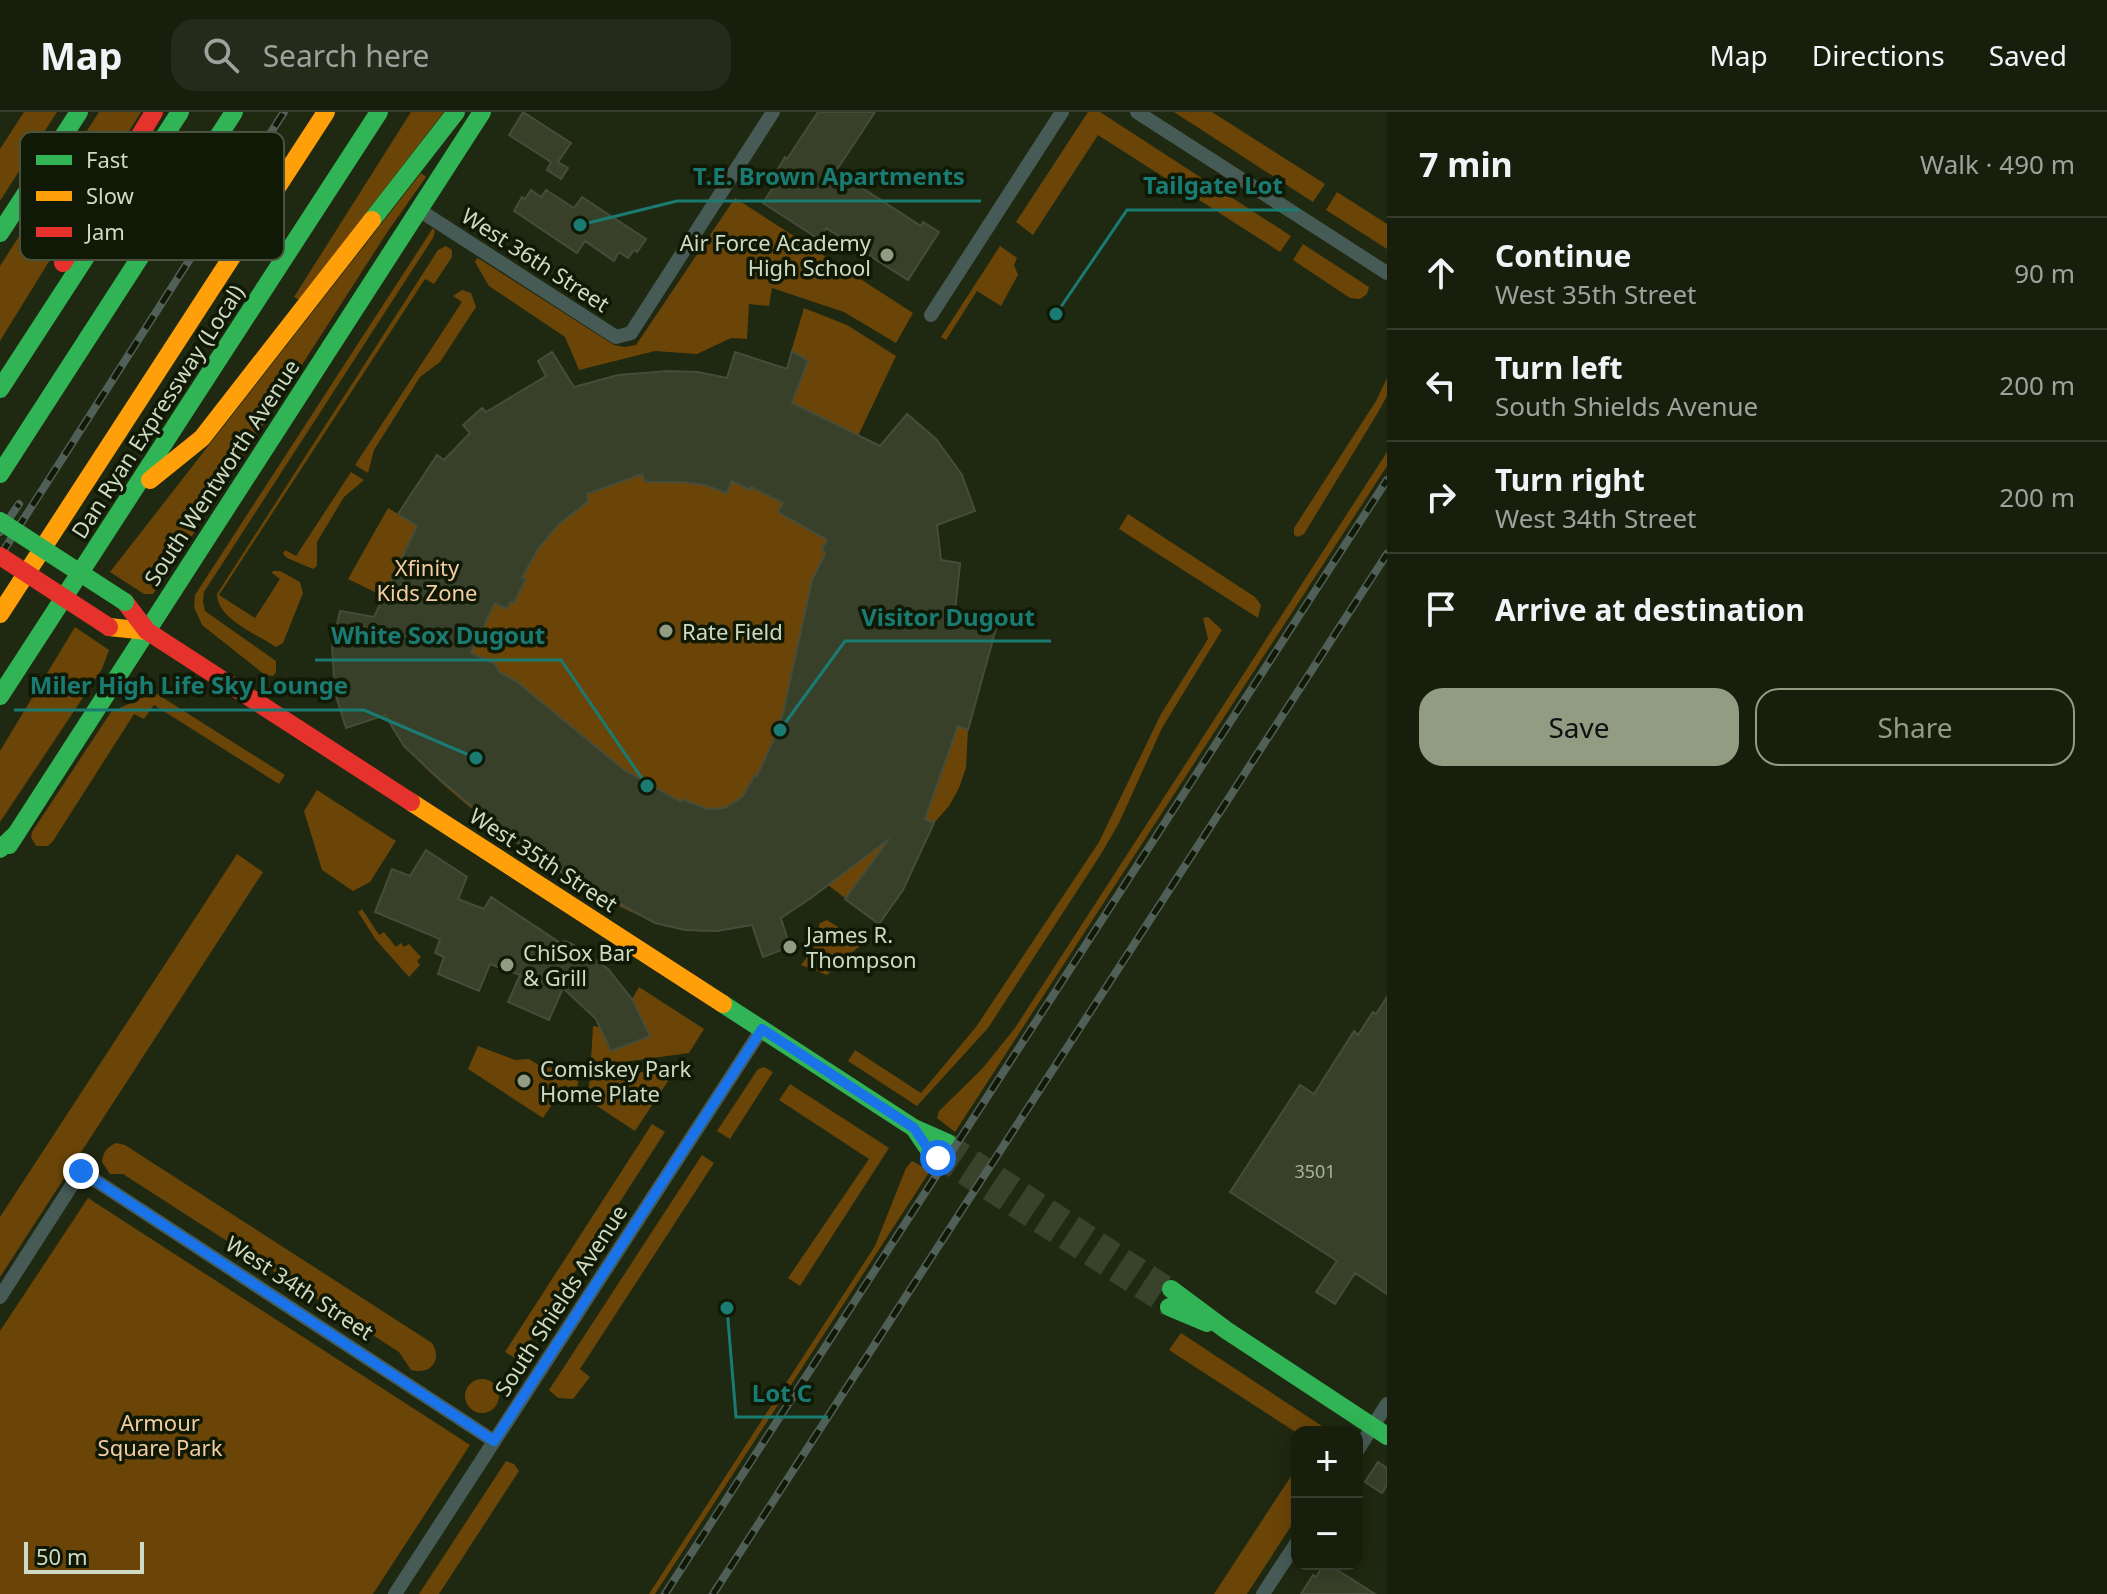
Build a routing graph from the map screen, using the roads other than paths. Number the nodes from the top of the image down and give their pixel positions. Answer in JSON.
{"nodes":[{"id":1,"x":79,"y":112,"type":"edge"},
{"id":2,"x":154,"y":112,"type":"edge"},
{"id":3,"x":180,"y":112,"type":"edge"},
{"id":4,"x":234,"y":112,"type":"edge"},
{"id":5,"x":326,"y":112,"type":"edge"},
{"id":6,"x":379,"y":112,"type":"edge"},
{"id":7,"x":456,"y":112,"type":"edge"},
{"id":8,"x":482,"y":112,"type":"edge"},
{"id":9,"x":773,"y":112,"type":"edge"},
{"id":10,"x":1062,"y":112,"type":"edge"},
{"id":11,"x":1137,"y":112,"type":"edge"},
{"id":12,"x":66,"y":132,"type":"edge"},
{"id":13,"x":142,"y":132,"type":"edge"},
{"id":14,"x":167,"y":132,"type":"edge"},
{"id":15,"x":221,"y":132,"type":"edge"},
{"id":16,"x":284,"y":177,"type":"edge"},
{"id":17,"x":20,"y":202,"type":"edge"},
{"id":18,"x":419,"y":210,"type":"junction"},
{"id":19,"x":0,"y":233,"type":"edge"},
{"id":20,"x":284,"y":258,"type":"edge"},
{"id":21,"x":65,"y":260,"type":"edge"},
{"id":22,"x":83,"y":260,"type":"edge"},
{"id":23,"x":138,"y":260,"type":"edge"},
{"id":24,"x":230,"y":260,"type":"edge"},
{"id":25,"x":283,"y":260,"type":"edge"},
{"id":26,"x":1387,"y":273,"type":"edge"},
{"id":27,"x":931,"y":315,"type":"dead end"},
{"id":28,"x":0,"y":388,"type":"edge"},
{"id":29,"x":0,"y":474,"type":"edge"},
{"id":30,"x":131,"y":494,"type":"junction"},
{"id":31,"x":0,"y":521,"type":"edge"},
{"id":32,"x":0,"y":556,"type":"edge"},
{"id":33,"x":0,"y":614,"type":"edge"},
{"id":34,"x":147,"y":631,"type":"junction"},
{"id":35,"x":0,"y":696,"type":"edge"},
{"id":36,"x":17,"y":833,"type":"junction"},
{"id":37,"x":0,"y":849,"type":"edge"},
{"id":38,"x":0,"y":859,"type":"edge"},
{"id":39,"x":762,"y":1029,"type":"junction"},
{"id":40,"x":943,"y":1151,"type":"tunnel mouth"},
{"id":41,"x":0,"y":1297,"type":"edge"},
{"id":42,"x":1170,"y":1298,"type":"tunnel mouth"},
{"id":43,"x":1387,"y":1404,"type":"edge"},
{"id":44,"x":1380,"y":1431,"type":"edge"},
{"id":45,"x":494,"y":1441,"type":"junction"},
{"id":46,"x":1363,"y":1446,"type":"edge"},
{"id":47,"x":1291,"y":1551,"type":"edge"},
{"id":48,"x":395,"y":1594,"type":"edge"},
{"id":49,"x":1263,"y":1594,"type":"edge"}],
"edges":[{"from":1,"to":12,"type":"main road"},
{"from":2,"to":13,"type":"main road"},
{"from":3,"to":14,"type":"main road"},
{"from":4,"to":15,"type":"main road"},
{"from":5,"to":16,"type":"main road"},
{"from":6,"to":20,"type":"main road","name":"Dan Ryan Expressway (Local)"},
{"from":7,"to":30,"type":"main road"},
{"from":8,"to":18,"type":"main road","name":"South Wentworth Avenue"},
{"from":9,"to":18,"type":"street","name":"West 36th Street"},
{"from":10,"to":27,"type":"street"},
{"from":11,"to":26,"type":"street"},
{"from":17,"to":19,"type":"main road"},
{"from":18,"to":34,"type":"main road","name":"South Wentworth Avenue"},
{"from":21,"to":28,"type":"main road"},
{"from":22,"to":28,"type":"main road"},
{"from":23,"to":29,"type":"main road"},
{"from":24,"to":33,"type":"main road"},
{"from":25,"to":30,"type":"main road","name":"Dan Ryan Expressway (Local)"},
{"from":30,"to":35,"type":"main road","name":"Dan Ryan Expressway (Local)"},
{"from":31,"to":34,"type":"main road","name":"West 35th Street","bridge":true},
{"from":32,"to":34,"type":"main road","name":"West 35th Street","bridge":true},
{"from":34,"to":36,"type":"main road","name":"South Wentworth Avenue"},
{"from":34,"to":39,"type":"main road","name":"West 35th Street"},
{"from":36,"to":37,"type":"main road"},
{"from":36,"to":38,"type":"main road","name":"South Wentworth Avenue"},
{"from":39,"to":40,"type":"main road","name":"West 35th Street"},
{"from":39,"to":45,"type":"street","name":"South Shields Avenue"},
{"from":41,"to":45,"type":"street","name":"West 34th Street"},
{"from":42,"to":44,"type":"main road"},
{"from":43,"to":44,"type":"street"},
{"from":44,"to":46,"type":"street"},
{"from":45,"to":48,"type":"street","name":"South Shields Avenue"},
{"from":47,"to":49,"type":"street"}]}
